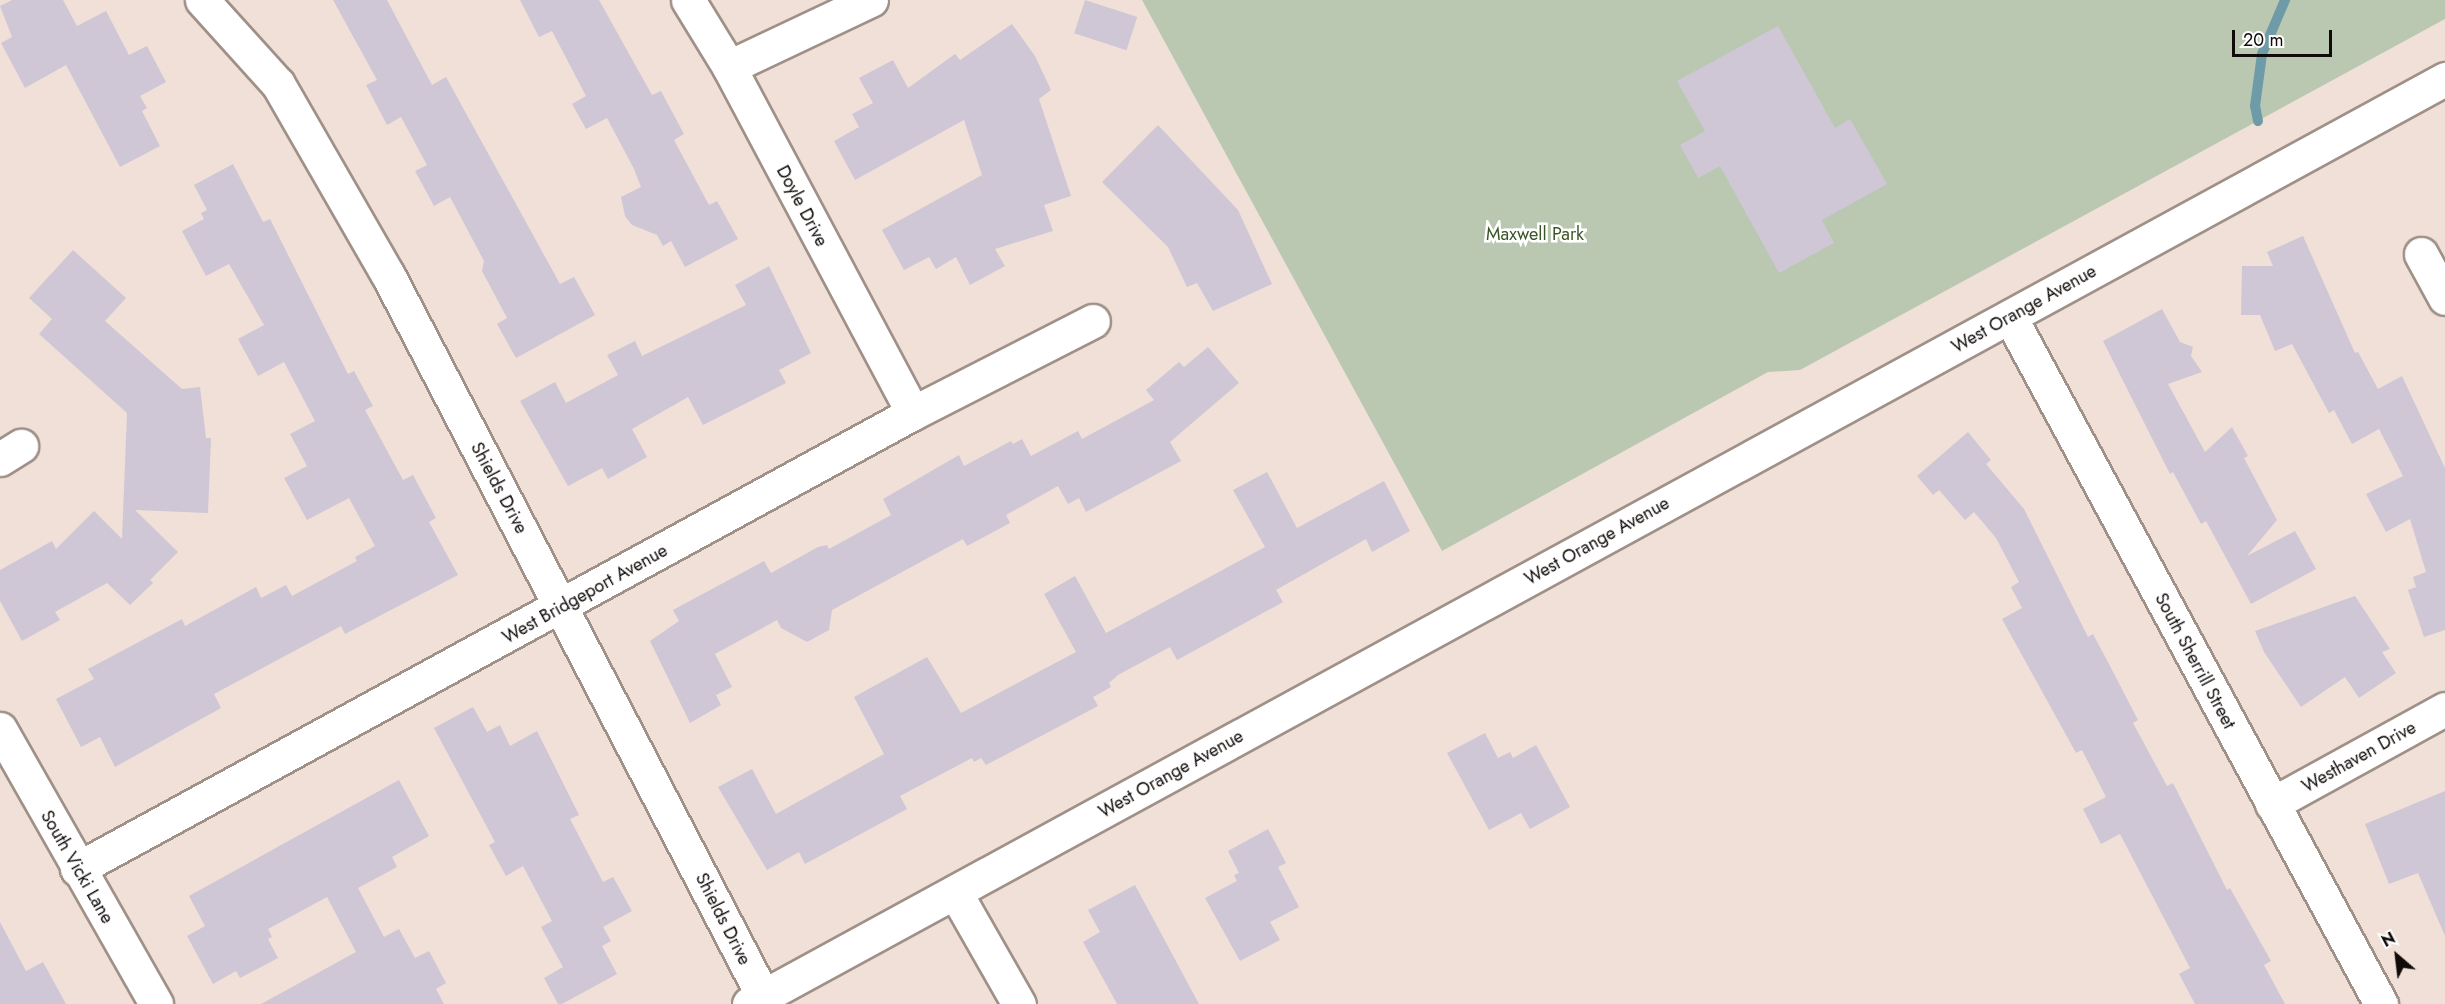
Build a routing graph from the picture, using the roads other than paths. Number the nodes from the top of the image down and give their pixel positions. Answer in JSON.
{"nodes":[{"id":1,"x":202,"y":0,"type":"edge"},
{"id":2,"x":688,"y":0,"type":"edge"},
{"id":3,"x":871,"y":0,"type":"edge"},
{"id":4,"x":729,"y":67,"type":"junction"},
{"id":5,"x":2445,"y":79,"type":"edge"},
{"id":6,"x":2421,"y":254,"type":"dead end"},
{"id":7,"x":2445,"y":298,"type":"edge"},
{"id":8,"x":2010,"y":316,"type":"junction"},
{"id":9,"x":1093,"y":321,"type":"dead end"},
{"id":10,"x":913,"y":413,"type":"junction"},
{"id":11,"x":561,"y":607,"type":"junction"},
{"id":12,"x":2445,"y":709,"type":"edge"},
{"id":13,"x":0,"y":729,"type":"edge"},
{"id":14,"x":2272,"y":804,"type":"junction"},
{"id":15,"x":77,"y":869,"type":"junction"},
{"id":16,"x":956,"y":892,"type":"junction"},
{"id":17,"x":756,"y":1000,"type":"edge"},
{"id":18,"x":156,"y":1004,"type":"edge"},
{"id":19,"x":1019,"y":1004,"type":"edge"},
{"id":20,"x":2381,"y":1004,"type":"edge"}],
"edges":[{"from":1,"to":11,"type":"street","name":"Shields Drive"},
{"from":2,"to":4,"type":"street","name":"Doyle Drive"},
{"from":3,"to":4,"type":"street"},
{"from":4,"to":10,"type":"street","name":"Doyle Drive"},
{"from":5,"to":8,"type":"street","name":"West Orange Avenue"},
{"from":6,"to":7,"type":"street"},
{"from":8,"to":14,"type":"street","name":"South Sherrill Street"},
{"from":8,"to":16,"type":"street","name":"West Orange Avenue"},
{"from":9,"to":10,"type":"street","name":"West Bridgeport Avenue"},
{"from":10,"to":11,"type":"street","name":"West Bridgeport Avenue"},
{"from":11,"to":15,"type":"street","name":"West Bridgeport Avenue"},
{"from":11,"to":17,"type":"street","name":"Shields Drive"},
{"from":12,"to":14,"type":"street","name":"Westhaven Drive"},
{"from":13,"to":15,"type":"street","name":"South Vicki Lane"},
{"from":14,"to":20,"type":"street","name":"South Sherrill Street"},
{"from":15,"to":18,"type":"street","name":"South Vicki Lane"},
{"from":16,"to":17,"type":"street","name":"West Orange Avenue"},
{"from":16,"to":19,"type":"street"}]}
